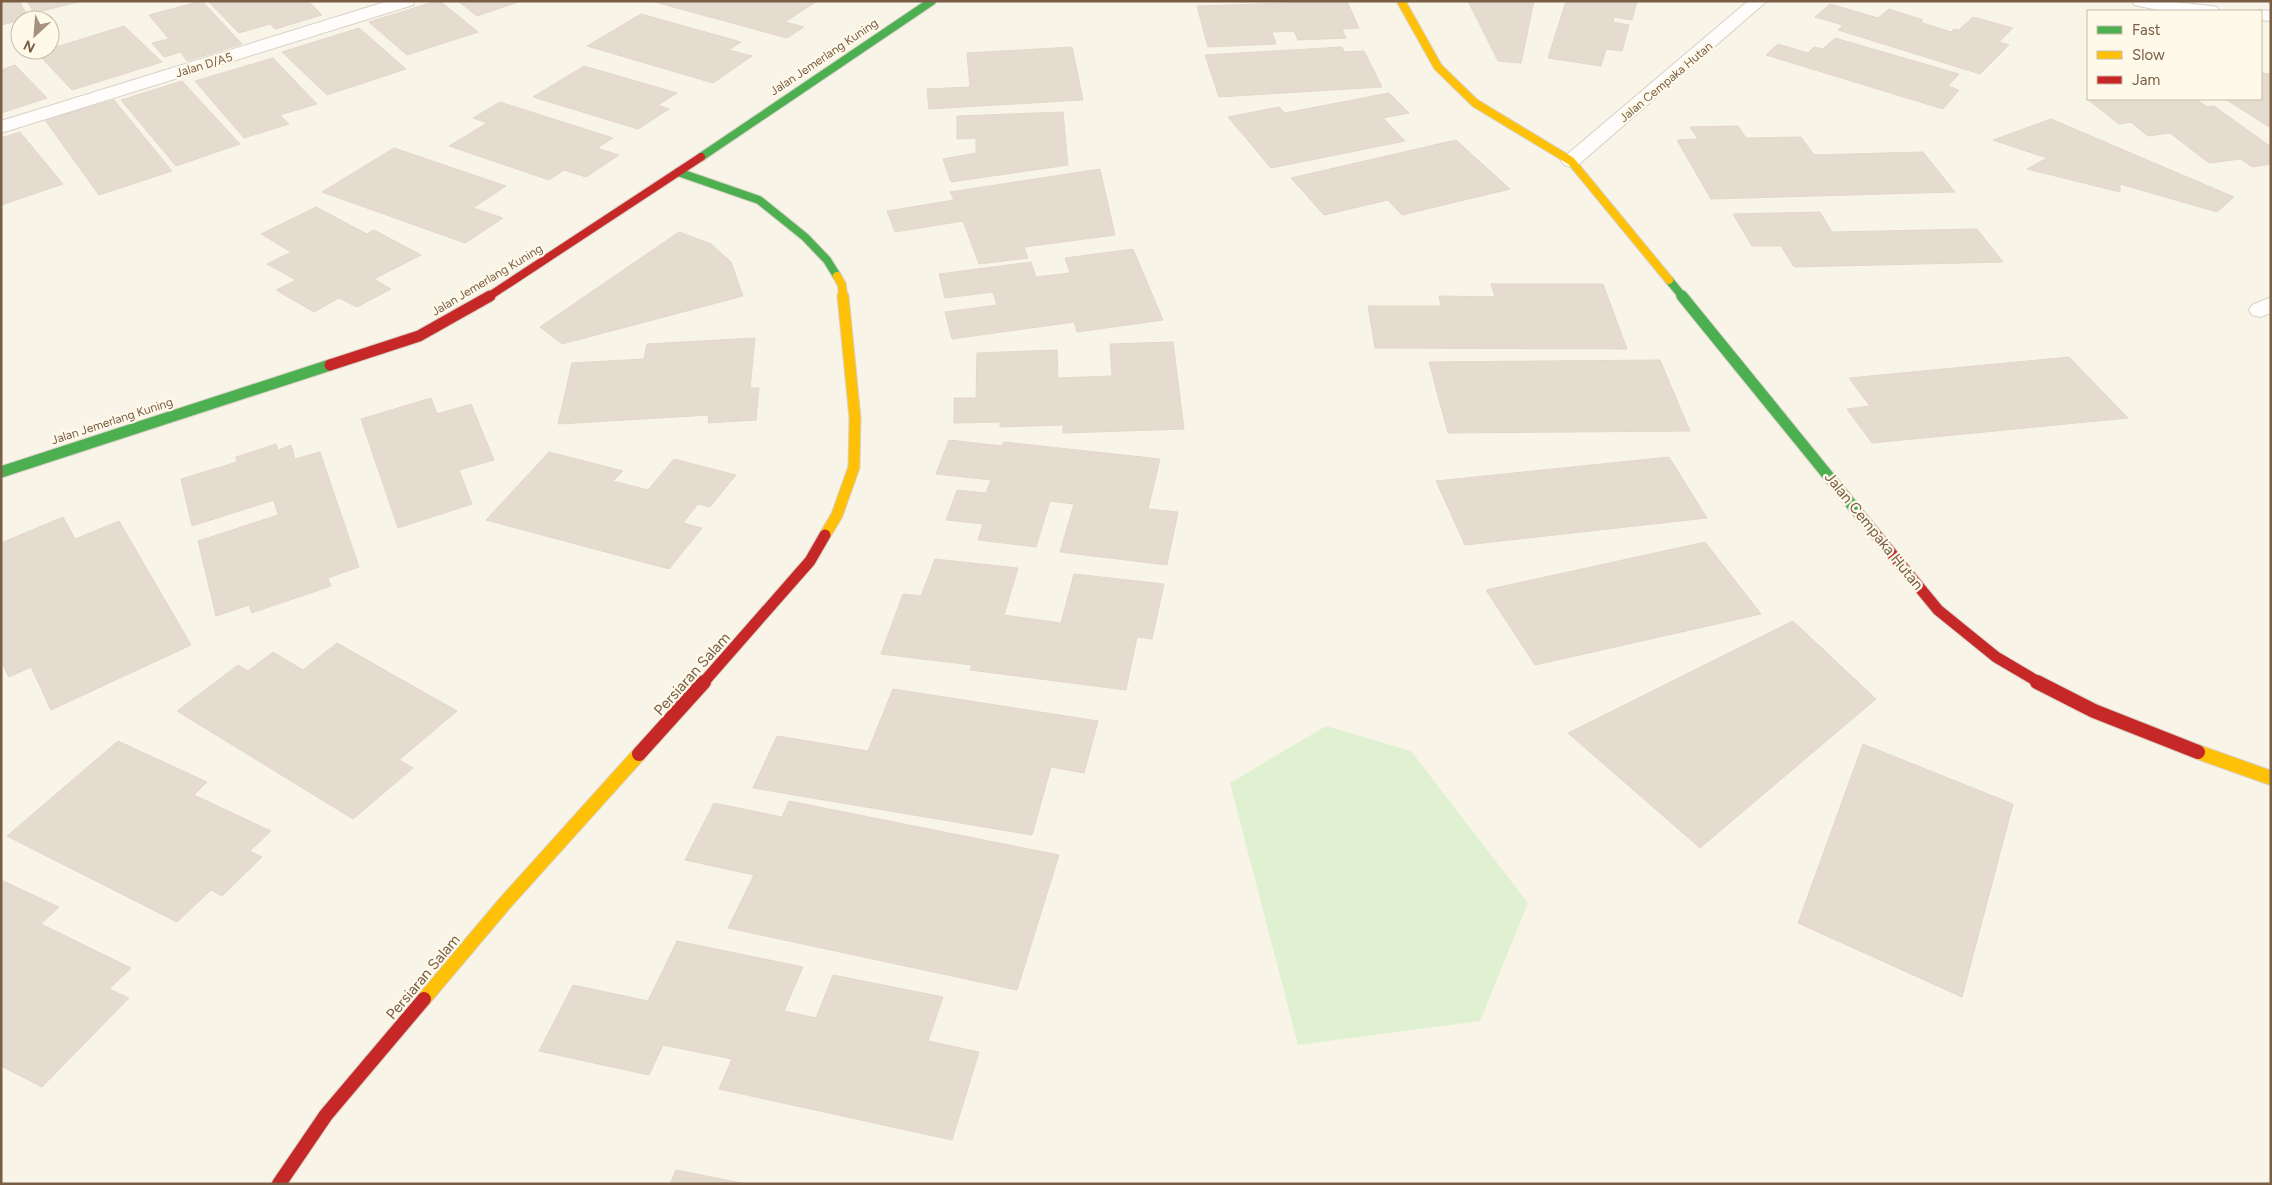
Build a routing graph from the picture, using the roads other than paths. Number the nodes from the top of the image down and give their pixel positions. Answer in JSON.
{"nodes":[{"id":1,"x":407,"y":1,"type":"edge"},
{"id":2,"x":932,"y":1,"type":"edge"},
{"id":3,"x":1401,"y":1,"type":"edge"},
{"id":4,"x":1758,"y":1,"type":"edge"},
{"id":5,"x":2140,"y":1,"type":"edge"},
{"id":6,"x":2198,"y":10,"type":"edge"},
{"id":7,"x":1,"y":128,"type":"edge"},
{"id":8,"x":1571,"y":160,"type":"junction"},
{"id":9,"x":678,"y":172,"type":"junction"},
{"id":10,"x":1,"y":472,"type":"edge"},
{"id":11,"x":2271,"y":778,"type":"edge"},
{"id":12,"x":279,"y":1184,"type":"edge"}],
"edges":[{"from":1,"to":7,"type":"street","name":"Jalan D/A5"},
{"from":2,"to":9,"type":"street","name":"Jalan Jemerlang Kuning"},
{"from":3,"to":8,"type":"street","name":"Jalan Cempaka Hutan"},
{"from":4,"to":8,"type":"street","name":"Jalan Cempaka Hutan"},
{"from":5,"to":6,"type":"street"},
{"from":8,"to":11,"type":"street","name":"Jalan Cempaka Hutan"},
{"from":9,"to":10,"type":"street","name":"Jalan Jemerlang Kuning"},
{"from":9,"to":12,"type":"street","name":"Persiaran Salam"}]}
